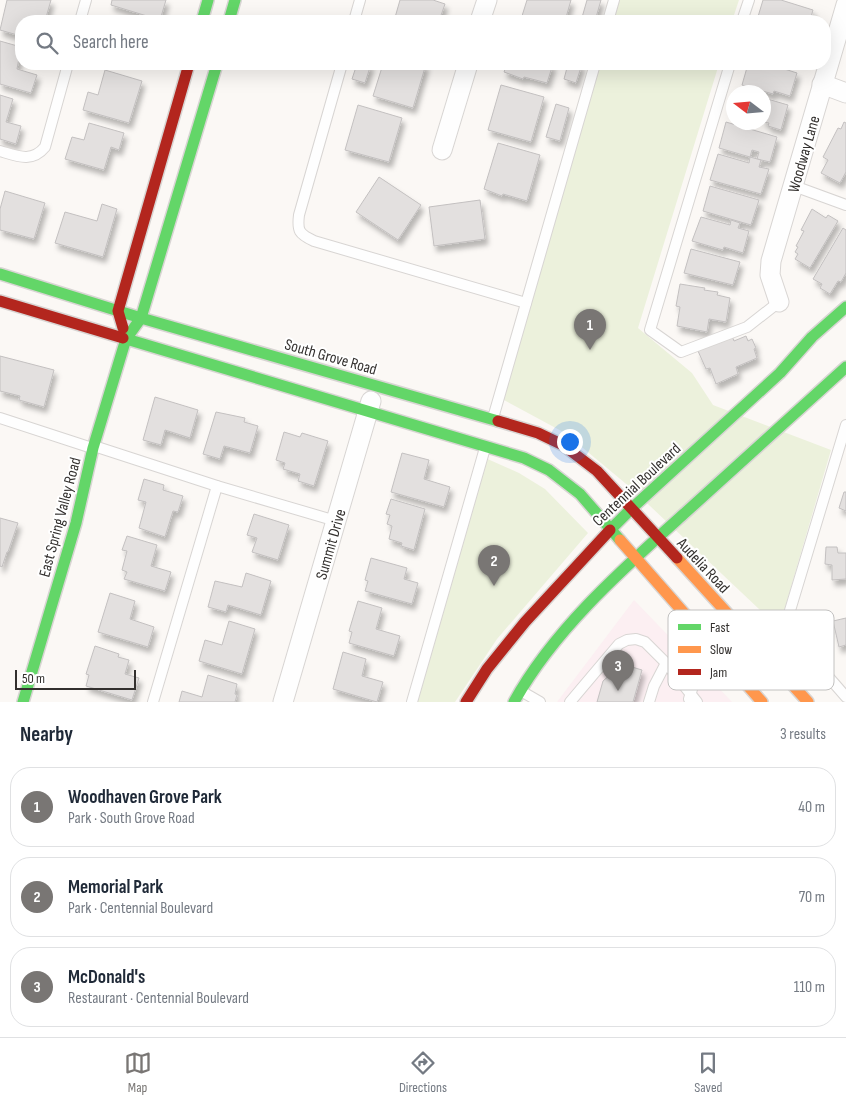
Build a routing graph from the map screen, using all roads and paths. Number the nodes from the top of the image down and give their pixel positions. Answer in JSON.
{"nodes":[{"id":1,"x":86,"y":0,"type":"edge"},
{"id":2,"x":208,"y":0,"type":"edge"},
{"id":3,"x":236,"y":0,"type":"edge"},
{"id":4,"x":360,"y":0,"type":"edge"},
{"id":5,"x":487,"y":0,"type":"edge"},
{"id":6,"x":614,"y":0,"type":"edge"},
{"id":7,"x":749,"y":0,"type":"edge"},
{"id":8,"x":846,"y":5,"type":"edge"},
{"id":9,"x":82,"y":15,"type":"edge"},
{"id":10,"x":204,"y":15,"type":"edge"},
{"id":11,"x":231,"y":15,"type":"edge"},
{"id":12,"x":356,"y":15,"type":"edge"},
{"id":13,"x":482,"y":15,"type":"edge"},
{"id":14,"x":610,"y":15,"type":"edge"},
{"id":15,"x":744,"y":15,"type":"edge"},
{"id":16,"x":831,"y":54,"type":"edge"},
{"id":17,"x":66,"y":70,"type":"edge"},
{"id":18,"x":187,"y":70,"type":"edge"},
{"id":19,"x":215,"y":70,"type":"edge"},
{"id":20,"x":340,"y":70,"type":"edge"},
{"id":21,"x":466,"y":70,"type":"edge"},
{"id":22,"x":594,"y":70,"type":"edge"},
{"id":23,"x":728,"y":70,"type":"edge"},
{"id":24,"x":826,"y":70,"type":"edge"},
{"id":25,"x":822,"y":84,"type":"junction"},
{"id":26,"x":846,"y":93,"type":"edge"},
{"id":27,"x":442,"y":150,"type":"dead end"},
{"id":28,"x":0,"y":151,"type":"edge"},
{"id":29,"x":794,"y":186,"type":"junction"},
{"id":30,"x":846,"y":205,"type":"edge"},
{"id":31,"x":0,"y":274,"type":"edge"},
{"id":32,"x":0,"y":301,"type":"edge"},
{"id":33,"x":779,"y":302,"type":"joint"},
{"id":34,"x":526,"y":303,"type":"junction"},
{"id":35,"x":846,"y":307,"type":"edge"},
{"id":36,"x":118,"y":311,"type":"junction"},
{"id":37,"x":141,"y":318,"type":"junction"},
{"id":38,"x":126,"y":339,"type":"junction"},
{"id":39,"x":846,"y":366,"type":"edge"},
{"id":40,"x":375,"y":386,"type":"junction"},
{"id":41,"x":368,"y":412,"type":"junction"},
{"id":42,"x":0,"y":418,"type":"edge"},
{"id":43,"x":492,"y":420,"type":"junction"},
{"id":44,"x":846,"y":425,"type":"edge"},
{"id":45,"x":94,"y":447,"type":"junction"},
{"id":46,"x":486,"y":447,"type":"junction"},
{"id":47,"x":217,"y":486,"type":"junction"},
{"id":48,"x":631,"y":509,"type":"junction"},
{"id":49,"x":336,"y":522,"type":"junction"},
{"id":50,"x":611,"y":529,"type":"junction"},
{"id":51,"x":657,"y":538,"type":"junction"},
{"id":52,"x":636,"y":559,"type":"junction"},
{"id":53,"x":680,"y":610,"type":"edge"},
{"id":54,"x":723,"y":610,"type":"edge"},
{"id":55,"x":791,"y":610,"type":"edge"},
{"id":56,"x":666,"y":663,"type":"junction"},
{"id":57,"x":668,"y":666,"type":"edge"},
{"id":58,"x":834,"y":683,"type":"edge"},
{"id":59,"x":751,"y":690,"type":"edge"},
{"id":60,"x":797,"y":690,"type":"edge"},
{"id":61,"x":520,"y":691,"type":"junction"},
{"id":62,"x":846,"y":697,"type":"edge"},
{"id":63,"x":23,"y":702,"type":"edge"},
{"id":64,"x":153,"y":702,"type":"edge"},
{"id":65,"x":283,"y":702,"type":"edge"},
{"id":66,"x":412,"y":702,"type":"edge"},
{"id":67,"x":466,"y":702,"type":"edge"},
{"id":68,"x":514,"y":702,"type":"edge"},
{"id":69,"x":540,"y":702,"type":"edge"},
{"id":70,"x":570,"y":702,"type":"edge"},
{"id":71,"x":649,"y":702,"type":"edge"},
{"id":72,"x":762,"y":702,"type":"edge"},
{"id":73,"x":808,"y":702,"type":"edge"}],
"edges":[{"from":1,"to":9,"type":"lane"},
{"from":2,"to":10,"type":"main road"},
{"from":3,"to":11,"type":"main road"},
{"from":4,"to":12,"type":"lane"},
{"from":5,"to":13,"type":"street"},
{"from":6,"to":14,"type":"lane"},
{"from":7,"to":15,"type":"lane"},
{"from":8,"to":16,"type":"street","name":"Woodway Lane"},
{"from":17,"to":28,"type":"lane"},
{"from":18,"to":36,"type":"main road"},
{"from":19,"to":37,"type":"main road","name":"East Spring Valley Road"},
{"from":20,"to":34,"type":"lane"},
{"from":21,"to":27,"type":"street"},
{"from":22,"to":34,"type":"lane"},
{"from":23,"to":33,"type":"lane"},
{"from":24,"to":25,"type":"street","name":"Woodway Lane"},
{"from":25,"to":26,"type":"street"},
{"from":25,"to":29,"type":"street","name":"Woodway Lane"},
{"from":29,"to":30,"type":"lane"},
{"from":29,"to":33,"type":"street","name":"Woodway Lane"},
{"from":31,"to":36,"type":"main road","name":"South Grove Road"},
{"from":32,"to":38,"type":"main road"},
{"from":34,"to":43,"type":"lane"},
{"from":35,"to":48,"type":"main road","name":"Centennial Boulevard"},
{"from":36,"to":37,"type":"main road","name":"South Grove Road"},
{"from":36,"to":38,"type":"main road"},
{"from":37,"to":38,"type":"main road","name":"East Spring Valley Road"},
{"from":37,"to":40,"type":"main road","name":"South Grove Road"},
{"from":38,"to":41,"type":"main road"},
{"from":38,"to":45,"type":"main road","name":"East Spring Valley Road"},
{"from":39,"to":51,"type":"main road"},
{"from":40,"to":41,"type":"street","name":"Summit Drive"},
{"from":40,"to":43,"type":"main road","name":"South Grove Road"},
{"from":41,"to":46,"type":"main road"},
{"from":41,"to":49,"type":"street","name":"Summit Drive"},
{"from":42,"to":45,"type":"lane"},
{"from":43,"to":48,"type":"main road","name":"South Grove Road"},
{"from":44,"to":55,"type":"lane"},
{"from":45,"to":47,"type":"lane"},
{"from":45,"to":63,"type":"main road","name":"East Spring Valley Road"},
{"from":46,"to":50,"type":"main road"},
{"from":46,"to":66,"type":"lane"},
{"from":47,"to":49,"type":"lane"},
{"from":47,"to":64,"type":"lane"},
{"from":48,"to":50,"type":"main road","name":"Centennial Boulevard"},
{"from":48,"to":51,"type":"main road","name":"Audelia Road"},
{"from":49,"to":65,"type":"street","name":"Summit Drive"},
{"from":50,"to":52,"type":"main road"},
{"from":50,"to":67,"type":"main road","name":"Centennial Boulevard"},
{"from":51,"to":52,"type":"main road"},
{"from":51,"to":54,"type":"main road","name":"Audelia Road"},
{"from":52,"to":53,"type":"main road"},
{"from":52,"to":61,"type":"main road"},
{"from":56,"to":57,"type":"lane"},
{"from":56,"to":70,"type":"lane"},
{"from":56,"to":71,"type":"lane"},
{"from":58,"to":62,"type":"lane"},
{"from":59,"to":72,"type":"main road"},
{"from":60,"to":73,"type":"main road","name":"Audelia Road"},
{"from":61,"to":68,"type":"main road"},
{"from":61,"to":69,"type":"lane"}]}
